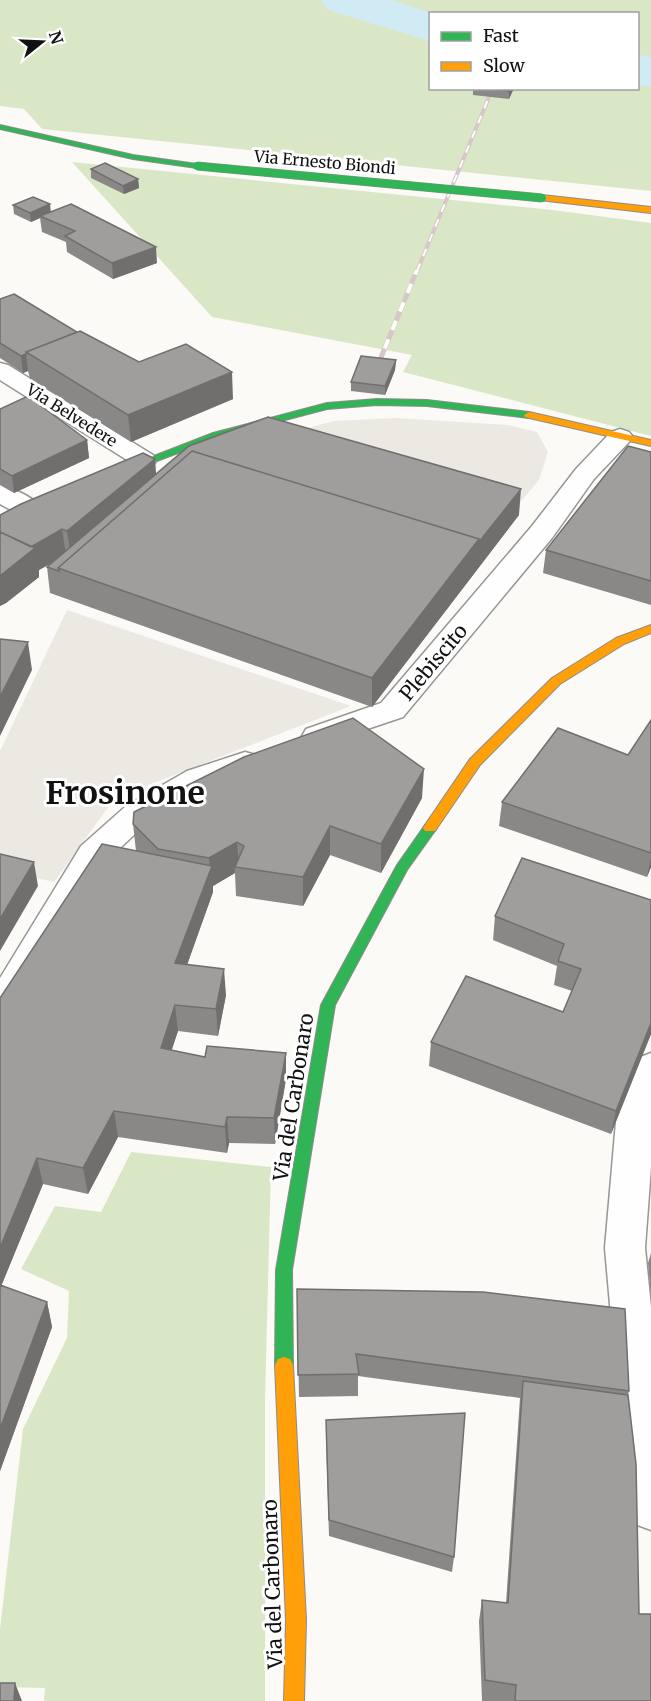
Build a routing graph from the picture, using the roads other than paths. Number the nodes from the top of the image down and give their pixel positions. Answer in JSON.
{"nodes":[{"id":1,"x":0,"y":127,"type":"edge"},
{"id":2,"x":651,"y":210,"type":"edge"},
{"id":3,"x":3,"y":375,"type":"edge"},
{"id":4,"x":620,"y":437,"type":"junction"},
{"id":5,"x":651,"y":443,"type":"edge"},
{"id":6,"x":144,"y":460,"type":"junction"},
{"id":7,"x":102,"y":478,"type":"edge"},
{"id":8,"x":0,"y":493,"type":"edge"},
{"id":9,"x":26,"y":511,"type":"edge"},
{"id":10,"x":651,"y":629,"type":"edge"},
{"id":11,"x":0,"y":1009,"type":"edge"},
{"id":12,"x":651,"y":1068,"type":"edge"},
{"id":13,"x":651,"y":1508,"type":"edge"},
{"id":14,"x":294,"y":1701,"type":"edge"}],
"edges":[{"from":1,"to":2,"type":"street","name":"Via Ernesto Biondi","bridge":true},
{"from":3,"to":6,"type":"street","name":"Via Belvedere"},
{"from":4,"to":5,"type":"street"},
{"from":4,"to":6,"type":"street"},
{"from":4,"to":11,"type":"street","name":"Plebiscito"},
{"from":6,"to":7,"type":"street"},
{"from":8,"to":9,"type":"street"},
{"from":10,"to":14,"type":"street","name":"Via del Carbonaro"},
{"from":12,"to":13,"type":"street"}]}
